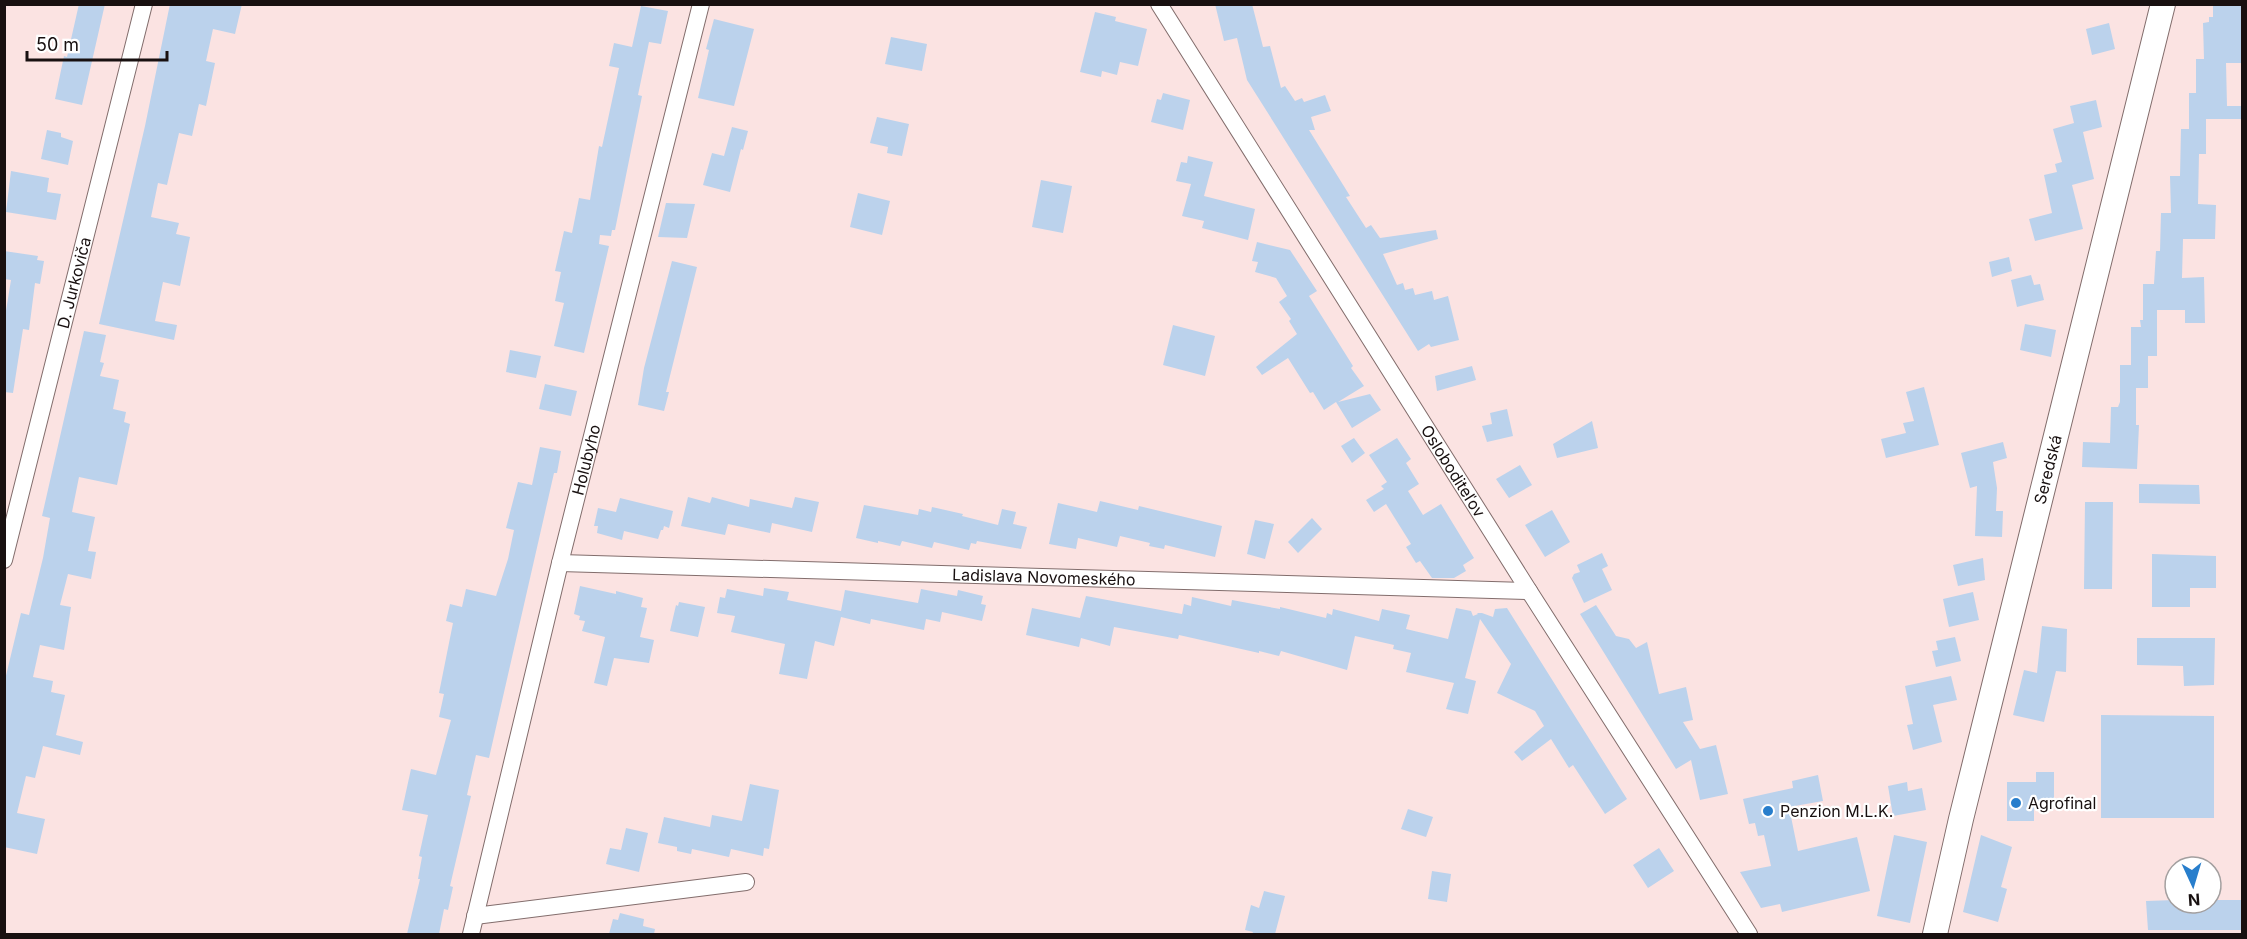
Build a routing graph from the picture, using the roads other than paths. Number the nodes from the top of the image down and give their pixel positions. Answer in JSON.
{"nodes":[{"id":1,"x":144,"y":4,"type":"edge"},
{"id":2,"x":702,"y":4,"type":"edge"},
{"id":3,"x":1160,"y":4,"type":"edge"},
{"id":4,"x":2163,"y":4,"type":"edge"},
{"id":5,"x":4,"y":560,"type":"edge"},
{"id":6,"x":560,"y":562,"type":"junction"},
{"id":7,"x":1529,"y":591,"type":"junction"},
{"id":8,"x":746,"y":882,"type":"dead end"},
{"id":9,"x":475,"y":916,"type":"junction"},
{"id":10,"x":471,"y":934,"type":"edge"},
{"id":11,"x":1749,"y":934,"type":"edge"},
{"id":12,"x":1935,"y":934,"type":"edge"}],
"edges":[{"from":1,"to":5,"type":"street","name":"D. Jurkoviča"},
{"from":2,"to":6,"type":"street","name":"Holubyho"},
{"from":3,"to":7,"type":"street","name":"Osloboditeľov"},
{"from":4,"to":12,"type":"street","name":"Seredská"},
{"from":6,"to":7,"type":"street","name":"Ladislava Novomeského"},
{"from":6,"to":9,"type":"street","name":"Holubyho"},
{"from":7,"to":11,"type":"street","name":"Osloboditeľov"},
{"from":8,"to":9,"type":"street"},
{"from":9,"to":10,"type":"street","name":"Holubyho"}]}
